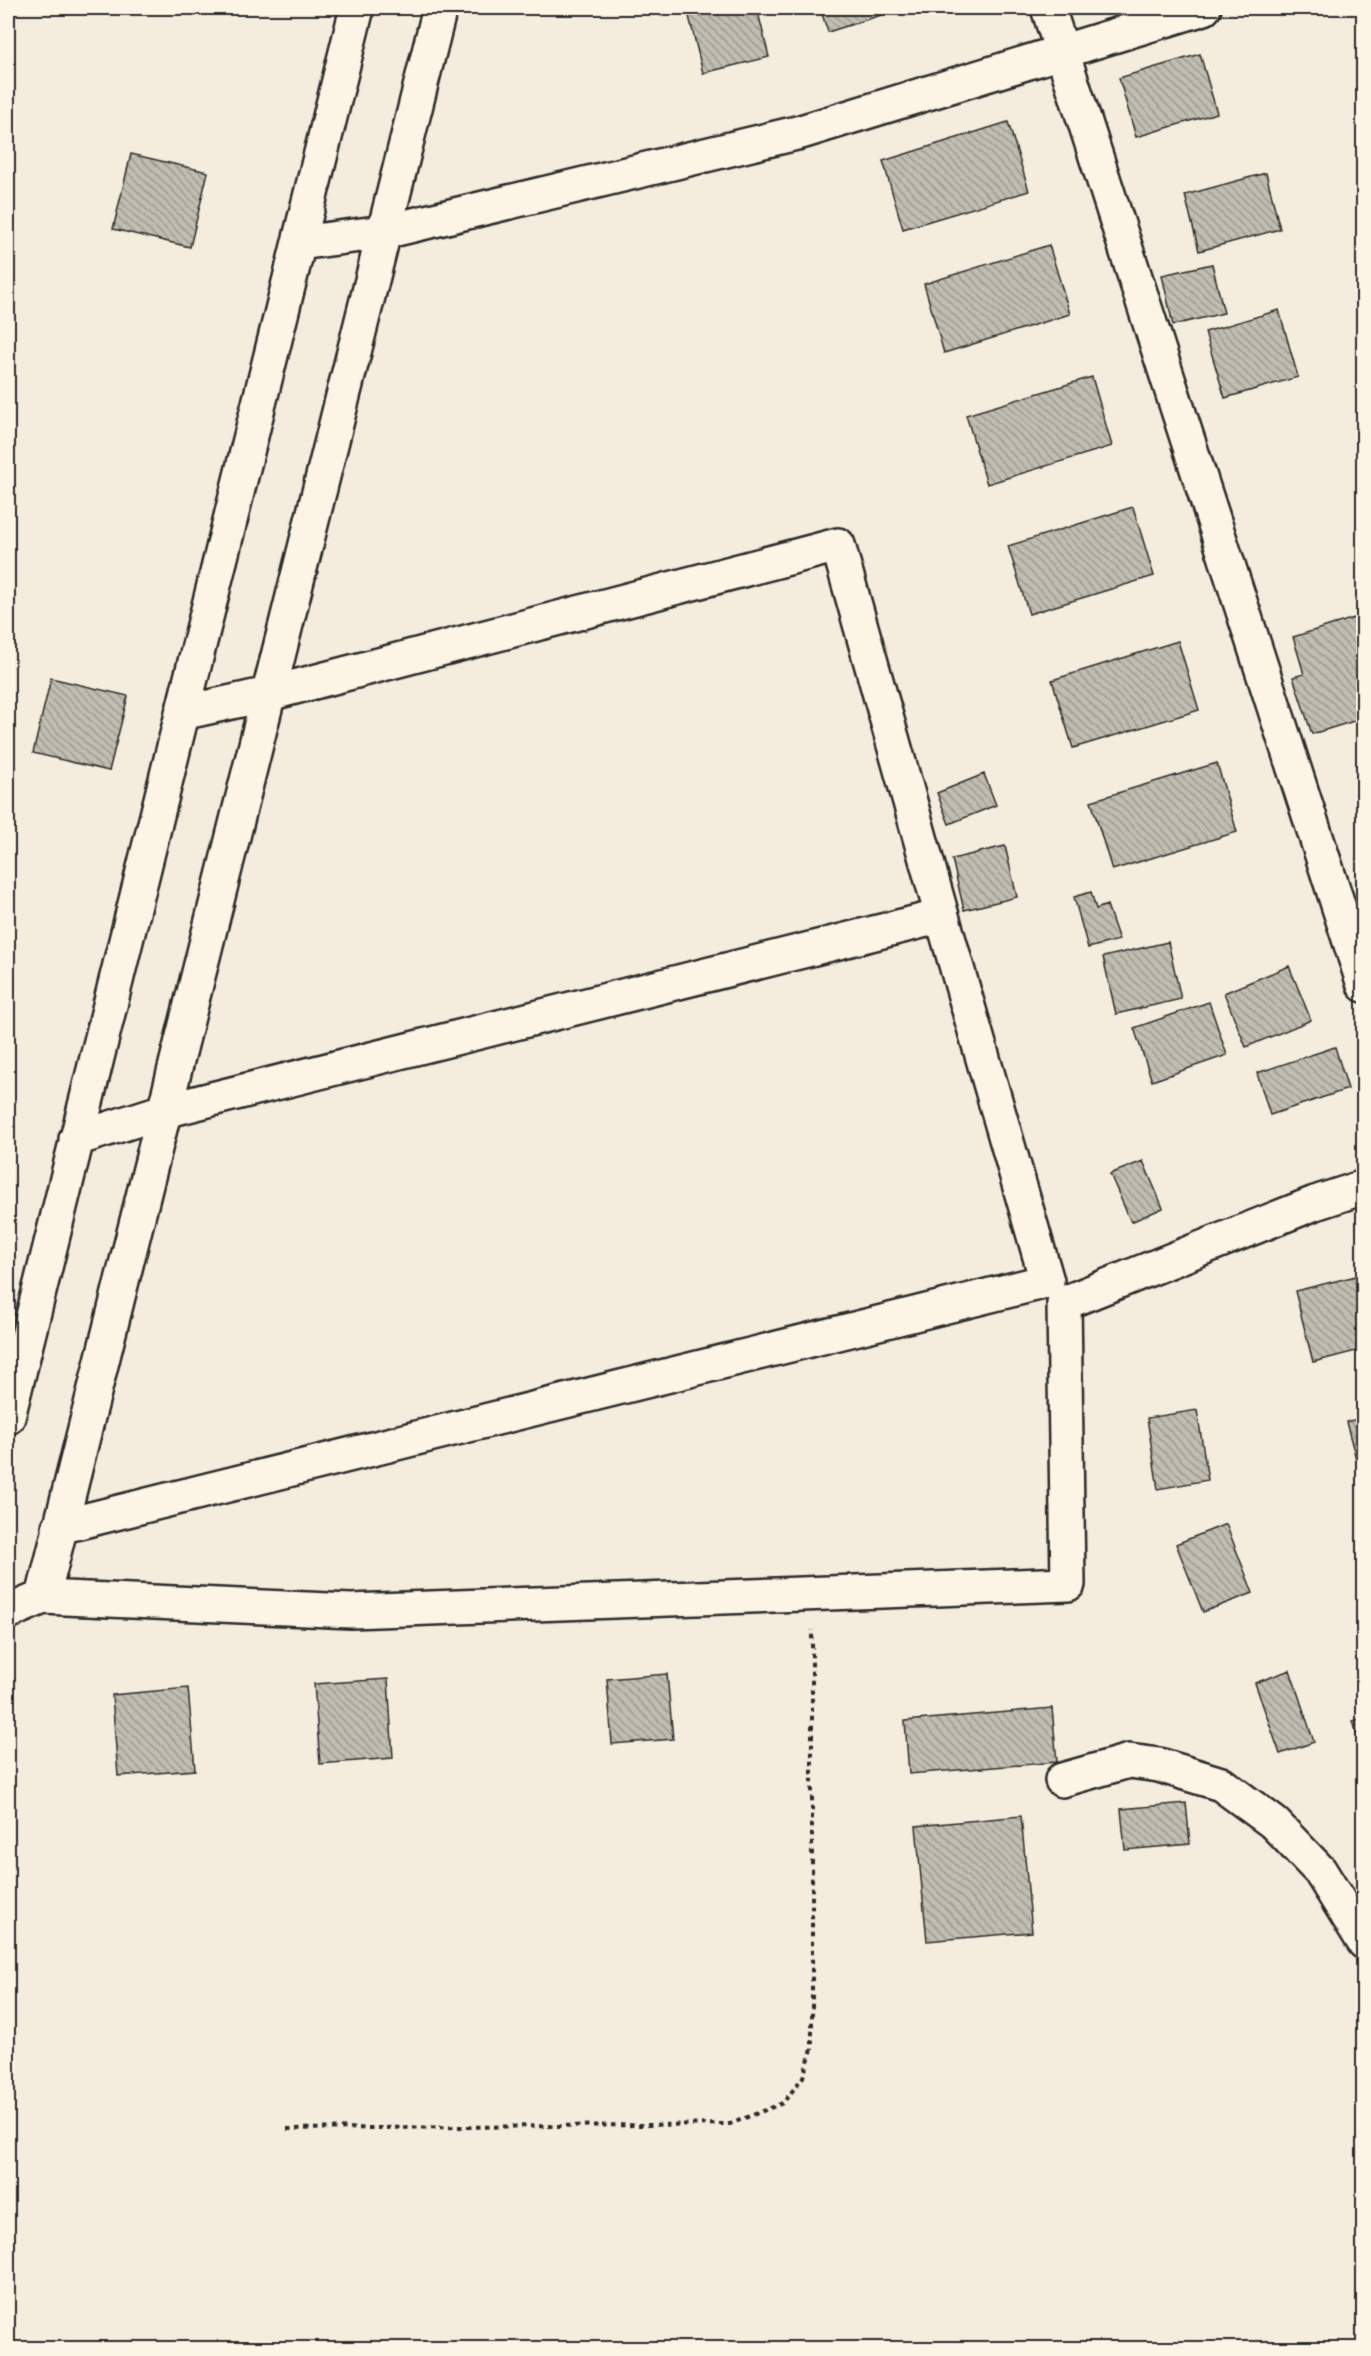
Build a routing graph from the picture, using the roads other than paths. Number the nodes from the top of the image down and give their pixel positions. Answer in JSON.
{"nodes":[{"id":1,"x":357,"y":8,"type":"edge"},
{"id":2,"x":440,"y":8,"type":"edge"},
{"id":3,"x":1048,"y":8,"type":"edge"},
{"id":4,"x":1204,"y":8,"type":"edge"},
{"id":5,"x":1062,"y":51,"type":"junction"},
{"id":6,"x":384,"y":231,"type":"junction"},
{"id":7,"x":299,"y":243,"type":"junction"},
{"id":8,"x":268,"y":694,"type":"junction"},
{"id":9,"x":182,"y":713,"type":"junction"},
{"id":10,"x":942,"y":916,"type":"junction"},
{"id":11,"x":1364,"y":985,"type":"edge"},
{"id":12,"x":164,"y":1111,"type":"junction"},
{"id":13,"x":76,"y":1139,"type":"junction"},
{"id":14,"x":1364,"y":1187,"type":"edge"},
{"id":15,"x":1055,"y":1292,"type":"junction"},
{"id":16,"x":8,"y":1417,"type":"edge"},
{"id":17,"x":59,"y":1527,"type":"junction"},
{"id":18,"x":42,"y":1597,"type":"junction"},
{"id":19,"x":8,"y":1612,"type":"edge"},
{"id":20,"x":1062,"y":1780,"type":"dead end"},
{"id":21,"x":1364,"y":1942,"type":"edge"}],
"edges":[{"from":1,"to":7,"type":"street"},
{"from":2,"to":6,"type":"street"},
{"from":3,"to":5,"type":"street"},
{"from":4,"to":5,"type":"street"},
{"from":5,"to":6,"type":"street"},
{"from":5,"to":11,"type":"street"},
{"from":6,"to":7,"type":"street"},
{"from":6,"to":8,"type":"street"},
{"from":7,"to":9,"type":"street"},
{"from":8,"to":9,"type":"street"},
{"from":8,"to":10,"type":"street"},
{"from":8,"to":12,"type":"street"},
{"from":9,"to":13,"type":"street"},
{"from":10,"to":12,"type":"street"},
{"from":10,"to":15,"type":"street"},
{"from":12,"to":13,"type":"street"},
{"from":12,"to":17,"type":"street"},
{"from":13,"to":16,"type":"street"},
{"from":14,"to":15,"type":"street"},
{"from":15,"to":17,"type":"street"},
{"from":15,"to":18,"type":"street"},
{"from":17,"to":18,"type":"street"},
{"from":18,"to":19,"type":"street"},
{"from":20,"to":21,"type":"street"}]}
